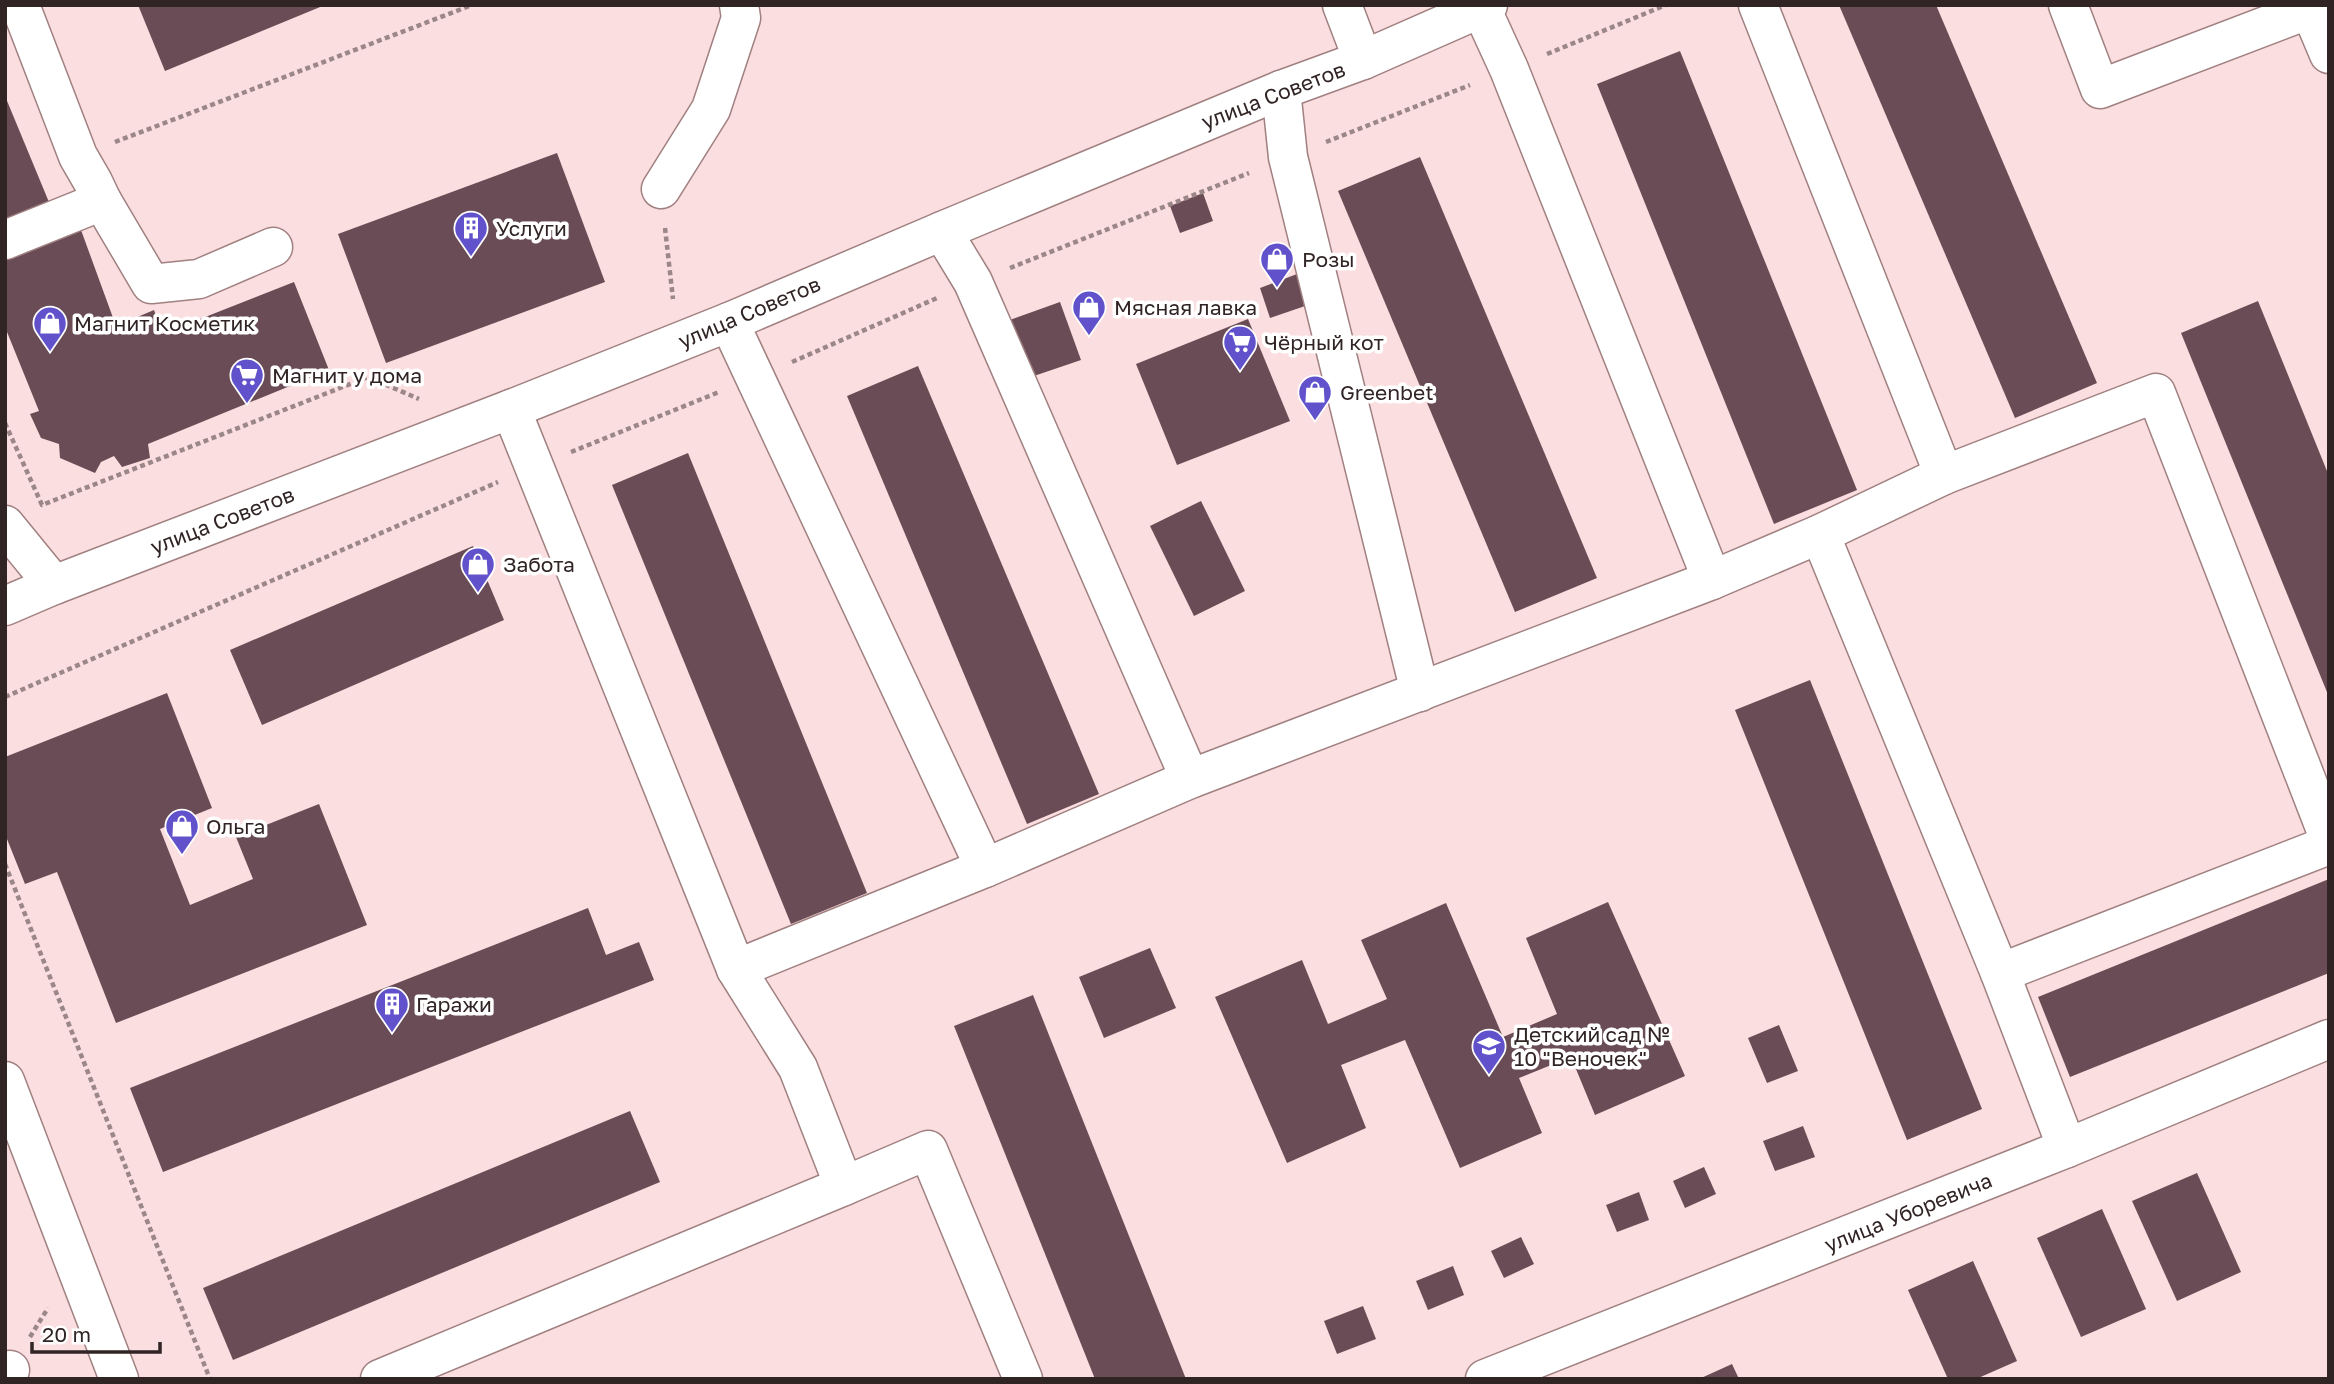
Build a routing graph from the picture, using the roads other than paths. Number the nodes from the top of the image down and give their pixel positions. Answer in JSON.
{"nodes":[{"id":1,"x":20,"y":5,"type":"edge"},
{"id":2,"x":739,"y":5,"type":"edge"},
{"id":3,"x":1342,"y":5,"type":"edge"},
{"id":4,"x":1758,"y":5,"type":"edge"},
{"id":5,"x":2068,"y":5,"type":"edge"},
{"id":6,"x":1485,"y":7,"type":"edge"},
{"id":7,"x":2329,"y":54,"type":"edge"},
{"id":8,"x":1363,"y":60,"type":"junction"},
{"id":9,"x":1281,"y":90,"type":"junction"},
{"id":10,"x":661,"y":189,"type":"road end"},
{"id":11,"x":102,"y":201,"type":"junction"},
{"id":12,"x":942,"y":230,"type":"junction"},
{"id":13,"x":5,"y":240,"type":"edge"},
{"id":14,"x":273,"y":247,"type":"dead end"},
{"id":15,"x":729,"y":322,"type":"junction"},
{"id":16,"x":511,"y":409,"type":"junction"},
{"id":17,"x":1944,"y":475,"type":"junction"},
{"id":18,"x":5,"y":525,"type":"edge"},
{"id":19,"x":1820,"y":534,"type":"junction"},
{"id":20,"x":1712,"y":580,"type":"junction"},
{"id":21,"x":54,"y":585,"type":"junction"},
{"id":22,"x":5,"y":606,"type":"edge"},
{"id":23,"x":1420,"y":692,"type":"junction"},
{"id":24,"x":1190,"y":779,"type":"junction"},
{"id":25,"x":2329,"y":838,"type":"edge"},
{"id":26,"x":2329,"y":845,"type":"edge"},
{"id":27,"x":985,"y":867,"type":"junction"},
{"id":28,"x":736,"y":969,"type":"junction"},
{"id":29,"x":2000,"y":973,"type":"junction"},
{"id":30,"x":2329,"y":1039,"type":"edge"},
{"id":31,"x":5,"y":1082,"type":"edge"},
{"id":32,"x":17,"y":1146,"type":"edge"},
{"id":33,"x":2067,"y":1148,"type":"junction"},
{"id":34,"x":844,"y":1186,"type":"junction"},
{"id":35,"x":402,"y":1375,"type":"edge"},
{"id":36,"x":119,"y":1379,"type":"edge"},
{"id":37,"x":1023,"y":1379,"type":"edge"},
{"id":38,"x":1485,"y":1379,"type":"edge"}],
"edges":[{"from":1,"to":11,"type":"street"},
{"from":2,"to":10,"type":"street"},
{"from":3,"to":8,"type":"street"},
{"from":4,"to":17,"type":"street"},
{"from":5,"to":7,"type":"street"},
{"from":6,"to":8,"type":"street","name":"улица Советов"},
{"from":6,"to":20,"type":"street"},
{"from":8,"to":9,"type":"street","name":"улица Советов"},
{"from":9,"to":12,"type":"street","name":"улица Советов"},
{"from":9,"to":23,"type":"street"},
{"from":11,"to":13,"type":"street"},
{"from":11,"to":14,"type":"street"},
{"from":12,"to":15,"type":"street","name":"улица Советов"},
{"from":12,"to":24,"type":"street"},
{"from":15,"to":16,"type":"street","name":"улица Советов"},
{"from":15,"to":27,"type":"street"},
{"from":16,"to":21,"type":"street","name":"улица Советов"},
{"from":16,"to":28,"type":"street"},
{"from":17,"to":19,"type":"street"},
{"from":17,"to":25,"type":"street"},
{"from":18,"to":21,"type":"street"},
{"from":19,"to":20,"type":"street"},
{"from":19,"to":29,"type":"street"},
{"from":20,"to":23,"type":"street"},
{"from":21,"to":22,"type":"street","name":"улица Советов"},
{"from":23,"to":24,"type":"street"},
{"from":24,"to":27,"type":"street"},
{"from":26,"to":29,"type":"street"},
{"from":27,"to":28,"type":"street"},
{"from":28,"to":34,"type":"street"},
{"from":29,"to":33,"type":"street"},
{"from":30,"to":33,"type":"street","name":"улица Уборевича"},
{"from":31,"to":32,"type":"street"},
{"from":32,"to":36,"type":"street"},
{"from":33,"to":38,"type":"street","name":"улица Уборевича"},
{"from":34,"to":35,"type":"street"},
{"from":34,"to":37,"type":"street"}]}
